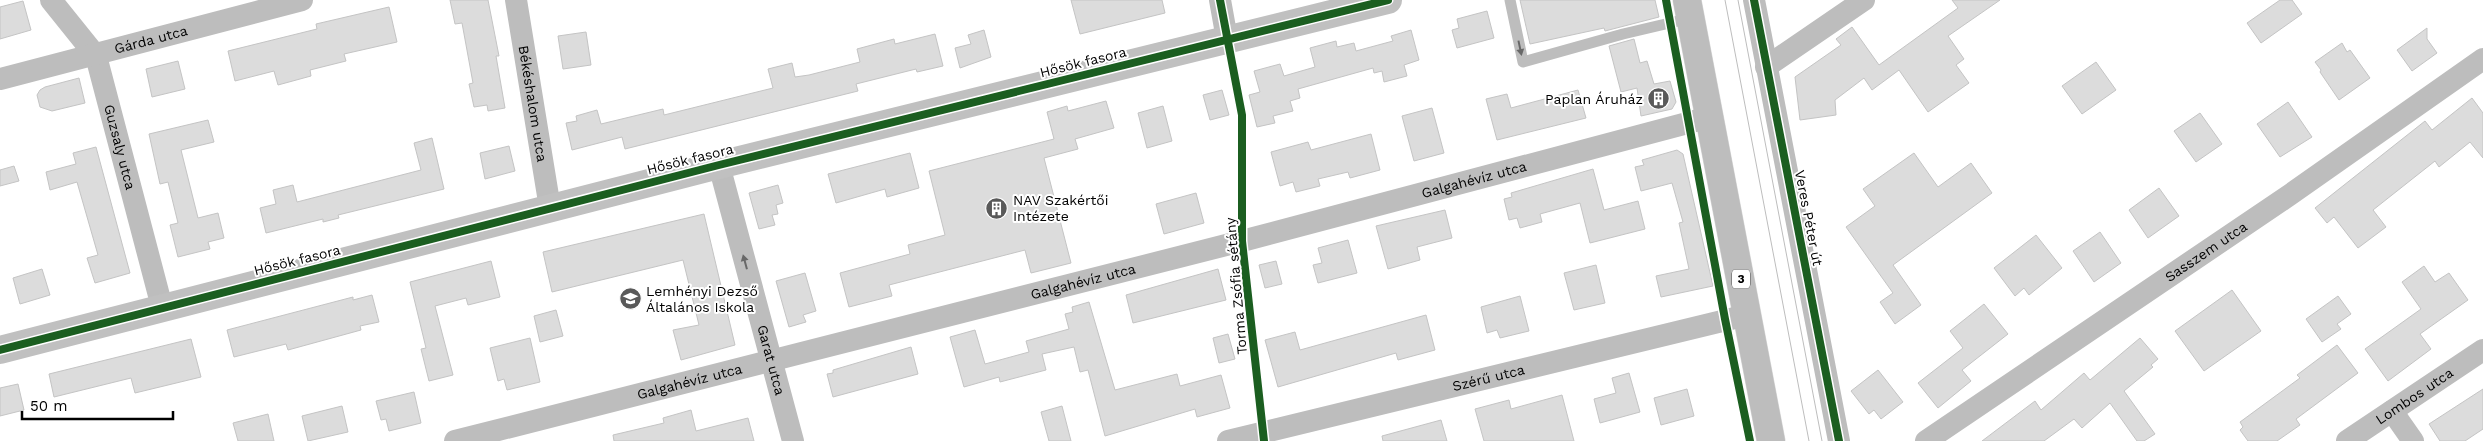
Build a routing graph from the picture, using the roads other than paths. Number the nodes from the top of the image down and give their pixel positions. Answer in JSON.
{"nodes":[{"id":1,"x":51,"y":0,"type":"edge"},
{"id":2,"x":302,"y":0,"type":"edge"},
{"id":3,"x":516,"y":0,"type":"edge"},
{"id":4,"x":1220,"y":0,"type":"edge"},
{"id":5,"x":1388,"y":0,"type":"edge"},
{"id":6,"x":1510,"y":0,"type":"edge"},
{"id":7,"x":1754,"y":0,"type":"edge"},
{"id":8,"x":1864,"y":0,"type":"edge"},
{"id":9,"x":1689,"y":9,"type":"edge"},
{"id":10,"x":1227,"y":40,"type":"junction"},
{"id":11,"x":96,"y":56,"type":"junction"},
{"id":12,"x":2483,"y":59,"type":"edge"},
{"id":13,"x":1766,"y":67,"type":"junction"},
{"id":14,"x":0,"y":79,"type":"edge"},
{"id":15,"x":1710,"y":118,"type":"junction"},
{"id":16,"x":719,"y":165,"type":"junction"},
{"id":17,"x":550,"y":208,"type":"junction"},
{"id":18,"x":162,"y":307,"type":"junction"},
{"id":19,"x":1747,"y":315,"type":"junction"},
{"id":20,"x":0,"y":350,"type":"edge"},
{"id":21,"x":2483,"y":350,"type":"edge"},
{"id":22,"x":771,"y":359,"type":"junction"},
{"id":23,"x":2392,"y":411,"type":"junction"},
{"id":24,"x":455,"y":441,"type":"edge"},
{"id":25,"x":793,"y":441,"type":"edge"},
{"id":26,"x":1228,"y":441,"type":"edge"},
{"id":27,"x":1771,"y":441,"type":"edge"},
{"id":28,"x":1840,"y":441,"type":"edge"},
{"id":29,"x":1926,"y":441,"type":"edge"},
{"id":30,"x":2347,"y":441,"type":"edge"},
{"id":31,"x":2413,"y":441,"type":"edge"}],
"edges":[{"from":1,"to":11,"type":"street","name":"Guzsaly utca"},
{"from":2,"to":11,"type":"street","name":"Gárda utca"},
{"from":3,"to":17,"type":"street","name":"Békéshalom utca"},
{"from":4,"to":10,"type":"street"},
{"from":5,"to":10,"type":"street","name":"Hősök fasora"},
{"from":6,"to":9,"type":"lane","one_way":true},
{"from":7,"to":13,"type":"street","name":"Veres Péter út"},
{"from":8,"to":13,"type":"street"},
{"from":9,"to":15,"type":"main road","number":"3"},
{"from":10,"to":16,"type":"street","name":"Hősök fasora"},
{"from":11,"to":14,"type":"street","name":"Gárda utca"},
{"from":11,"to":18,"type":"street","name":"Guzsaly utca"},
{"from":12,"to":29,"type":"street","name":"Sasszem utca"},
{"from":13,"to":28,"type":"street","name":"Veres Péter út"},
{"from":15,"to":19,"type":"main road","number":"3"},
{"from":15,"to":22,"type":"street","name":"Galgahévíz utca"},
{"from":16,"to":17,"type":"street","name":"Hősök fasora"},
{"from":22,"to":16,"type":"street","name":"Garat utca","one_way":true},
{"from":17,"to":18,"type":"street","name":"Hősök fasora"},
{"from":18,"to":20,"type":"street","name":"Hősök fasora"},
{"from":19,"to":26,"type":"street","name":"Szérű utca"},
{"from":19,"to":27,"type":"main road","number":"3"},
{"from":21,"to":23,"type":"street","name":"Lombos utca"},
{"from":22,"to":24,"type":"street","name":"Galgahévíz utca"},
{"from":22,"to":25,"type":"street","name":"Garat utca"},
{"from":23,"to":30,"type":"street","name":"Lombos utca"},
{"from":23,"to":31,"type":"street"}]}
